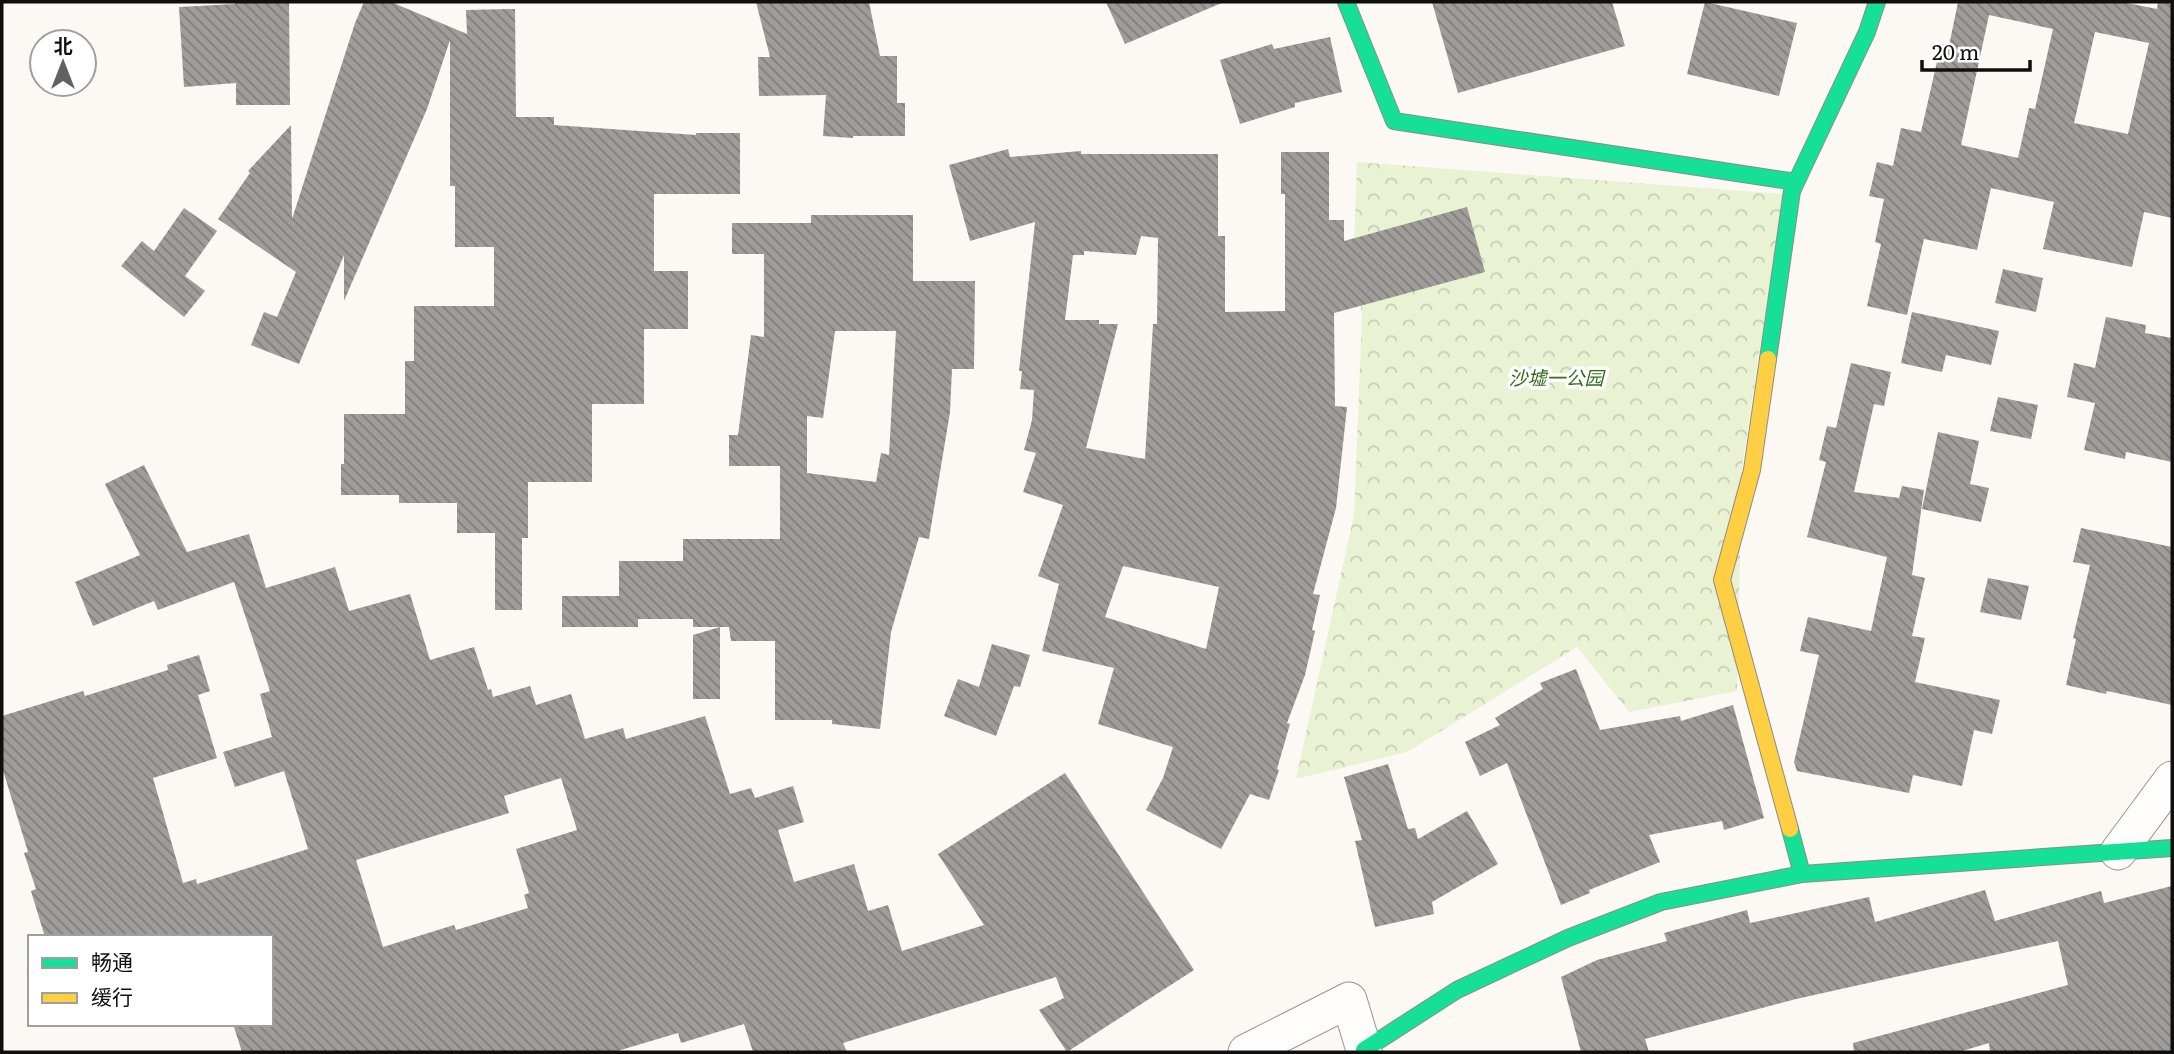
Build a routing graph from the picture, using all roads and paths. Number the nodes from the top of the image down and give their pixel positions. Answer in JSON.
{"nodes":[{"id":1,"x":1346,"y":2,"type":"edge"},
{"id":2,"x":1877,"y":2,"type":"edge"},
{"id":3,"x":1796,"y":182,"type":"junction"},
{"id":4,"x":2172,"y":779,"type":"edge"},
{"id":5,"x":2172,"y":848,"type":"edge"},
{"id":6,"x":2118,"y":852,"type":"junction"},
{"id":7,"x":1802,"y":874,"type":"junction"},
{"id":8,"x":1364,"y":1051,"type":"edge"},
{"id":9,"x":1247,"y":1052,"type":"edge"}],
"edges":[{"from":1,"to":3,"type":"street"},
{"from":2,"to":3,"type":"street"},
{"from":3,"to":7,"type":"street"},
{"from":4,"to":6,"type":"street"},
{"from":5,"to":6,"type":"street"},
{"from":6,"to":7,"type":"street"},
{"from":7,"to":8,"type":"street"},
{"from":8,"to":9,"type":"street"}]}
